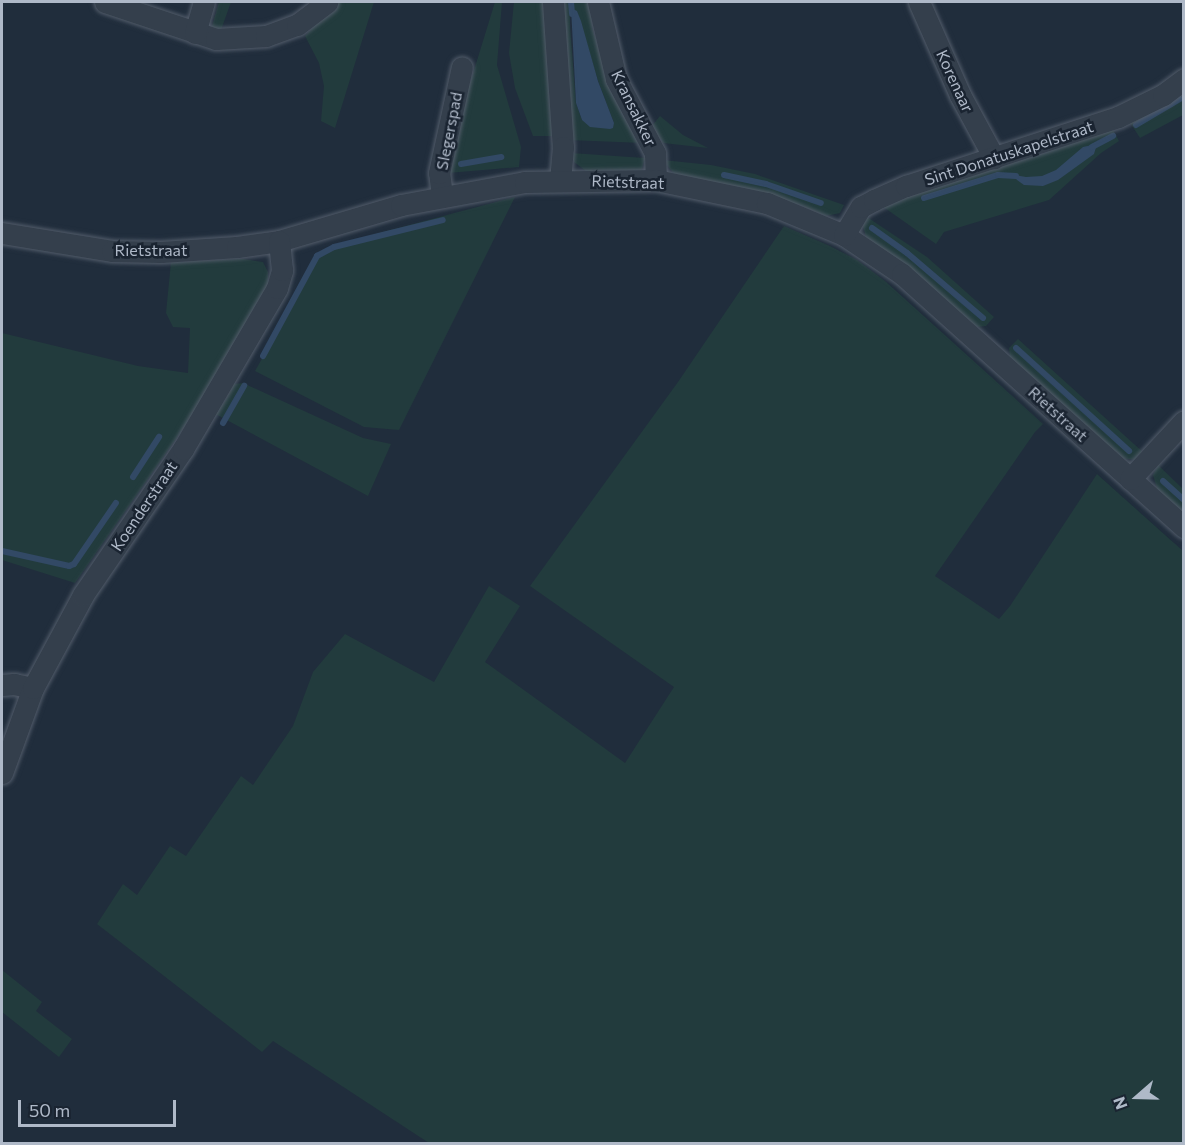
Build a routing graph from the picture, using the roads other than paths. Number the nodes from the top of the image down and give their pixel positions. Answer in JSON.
{"nodes":[{"id":1,"x":105,"y":2,"type":"edge"},
{"id":2,"x":204,"y":2,"type":"edge"},
{"id":3,"x":327,"y":2,"type":"edge"},
{"id":4,"x":553,"y":2,"type":"edge"},
{"id":5,"x":598,"y":2,"type":"edge"},
{"id":6,"x":919,"y":2,"type":"edge"},
{"id":7,"x":195,"y":33,"type":"junction"},
{"id":8,"x":462,"y":67,"type":"dead end"},
{"id":9,"x":1184,"y":79,"type":"edge"},
{"id":10,"x":994,"y":158,"type":"junction"},
{"id":11,"x":656,"y":180,"type":"junction"},
{"id":12,"x":560,"y":181,"type":"junction"},
{"id":13,"x":442,"y":196,"type":"junction"},
{"id":14,"x":2,"y":233,"type":"edge"},
{"id":15,"x":844,"y":235,"type":"junction"},
{"id":16,"x":279,"y":241,"type":"junction"},
{"id":17,"x":1184,"y":421,"type":"edge"},
{"id":18,"x":1130,"y":479,"type":"junction"},
{"id":19,"x":1184,"y":527,"type":"edge"},
{"id":20,"x":2,"y":685,"type":"edge"},
{"id":21,"x":33,"y":688,"type":"junction"},
{"id":22,"x":2,"y":773,"type":"edge"}],
"edges":[{"from":1,"to":7,"type":"street"},
{"from":2,"to":7,"type":"street"},
{"from":3,"to":7,"type":"street"},
{"from":4,"to":12,"type":"street"},
{"from":5,"to":11,"type":"street","name":"Kransakker"},
{"from":6,"to":10,"type":"street","name":"Korenaar"},
{"from":8,"to":13,"type":"street","name":"Slegerspad"},
{"from":9,"to":10,"type":"street","name":"Sint Donatuskapelstraat"},
{"from":10,"to":15,"type":"street","name":"Sint Donatuskapelstraat"},
{"from":11,"to":12,"type":"street","name":"Rietstraat"},
{"from":11,"to":15,"type":"street","name":"Rietstraat"},
{"from":12,"to":13,"type":"street","name":"Rietstraat"},
{"from":13,"to":16,"type":"street","name":"Rietstraat"},
{"from":14,"to":16,"type":"street","name":"Rietstraat"},
{"from":15,"to":18,"type":"street","name":"Rietstraat"},
{"from":16,"to":21,"type":"street","name":"Koenderstraat"},
{"from":17,"to":18,"type":"street"},
{"from":18,"to":19,"type":"street","name":"Rietstraat"},
{"from":20,"to":21,"type":"street"},
{"from":21,"to":22,"type":"street","name":"Koenderstraat"}]}
